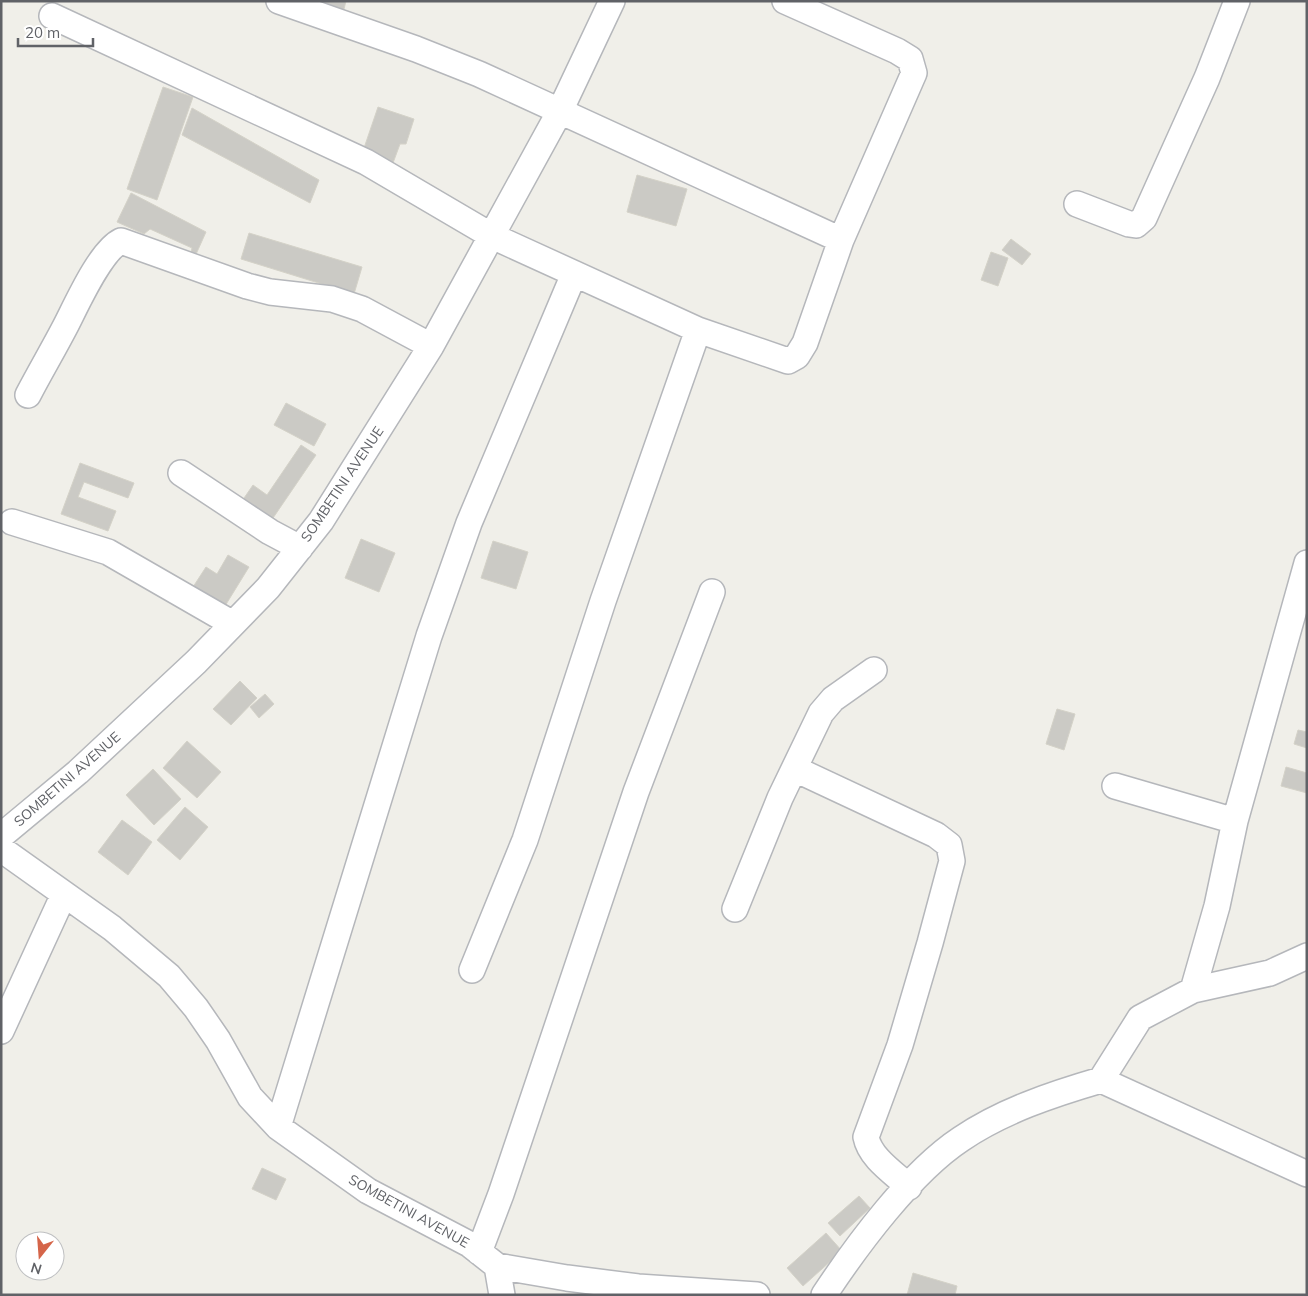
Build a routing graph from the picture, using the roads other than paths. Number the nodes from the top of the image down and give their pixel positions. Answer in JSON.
{"nodes":[{"id":1,"x":279,"y":1,"type":"edge"},
{"id":2,"x":612,"y":1,"type":"edge"},
{"id":3,"x":785,"y":1,"type":"edge"},
{"id":4,"x":1237,"y":1,"type":"edge"},
{"id":5,"x":52,"y":16,"type":"dead end"},
{"id":6,"x":560,"y":111,"type":"junction"},
{"id":7,"x":1077,"y":204,"type":"dead end"},
{"id":8,"x":492,"y":236,"type":"junction"},
{"id":9,"x":840,"y":240,"type":"junction"},
{"id":10,"x":574,"y":274,"type":"junction"},
{"id":11,"x":698,"y":330,"type":"junction"},
{"id":12,"x":431,"y":346,"type":"junction"},
{"id":13,"x":28,"y":395,"type":"dead end"},
{"id":14,"x":181,"y":473,"type":"dead end"},
{"id":15,"x":12,"y":522,"type":"dead end"},
{"id":16,"x":300,"y":548,"type":"junction"},
{"id":17,"x":1307,"y":563,"type":"edge"},
{"id":18,"x":712,"y":592,"type":"dead end"},
{"id":19,"x":233,"y":624,"type":"junction"},
{"id":20,"x":874,"y":670,"type":"dead end"},
{"id":21,"x":795,"y":768,"type":"junction"},
{"id":22,"x":1115,"y":786,"type":"dead end"},
{"id":23,"x":1235,"y":821,"type":"junction"},
{"id":24,"x":1,"y":836,"type":"edge"},
{"id":25,"x":1,"y":849,"type":"edge"},
{"id":26,"x":64,"y":894,"type":"junction"},
{"id":27,"x":735,"y":909,"type":"dead end"},
{"id":28,"x":1307,"y":956,"type":"edge"},
{"id":29,"x":472,"y":970,"type":"dead end"},
{"id":30,"x":1193,"y":990,"type":"junction"},
{"id":31,"x":1,"y":1030,"type":"edge"},
{"id":32,"x":1101,"y":1080,"type":"junction"},
{"id":33,"x":278,"y":1127,"type":"junction"},
{"id":34,"x":1307,"y":1174,"type":"edge"},
{"id":35,"x":909,"y":1187,"type":"junction"},
{"id":36,"x":488,"y":1259,"type":"junction"},
{"id":37,"x":502,"y":1295,"type":"edge"},
{"id":38,"x":758,"y":1295,"type":"edge"},
{"id":39,"x":824,"y":1295,"type":"edge"}],
"edges":[{"from":1,"to":6,"type":"street"},
{"from":2,"to":6,"type":"street","name":"SOMBETINI AVENUE"},
{"from":3,"to":9,"type":"street"},
{"from":4,"to":7,"type":"street"},
{"from":5,"to":8,"type":"street"},
{"from":6,"to":8,"type":"street","name":"SOMBETINI AVENUE"},
{"from":6,"to":9,"type":"street"},
{"from":8,"to":10,"type":"street"},
{"from":8,"to":12,"type":"street","name":"SOMBETINI AVENUE"},
{"from":9,"to":11,"type":"street"},
{"from":10,"to":11,"type":"street"},
{"from":10,"to":33,"type":"street"},
{"from":11,"to":29,"type":"street"},
{"from":12,"to":13,"type":"street"},
{"from":12,"to":16,"type":"street","name":"SOMBETINI AVENUE"},
{"from":14,"to":16,"type":"street"},
{"from":15,"to":19,"type":"street"},
{"from":16,"to":19,"type":"street","name":"SOMBETINI AVENUE"},
{"from":17,"to":23,"type":"street"},
{"from":18,"to":36,"type":"street"},
{"from":19,"to":24,"type":"street","name":"SOMBETINI AVENUE"},
{"from":20,"to":21,"type":"street"},
{"from":21,"to":27,"type":"street"},
{"from":21,"to":35,"type":"street"},
{"from":22,"to":23,"type":"street"},
{"from":23,"to":30,"type":"street"},
{"from":25,"to":26,"type":"street","name":"SOMBETINI AVENUE"},
{"from":26,"to":31,"type":"street"},
{"from":26,"to":33,"type":"street","name":"SOMBETINI AVENUE"},
{"from":28,"to":30,"type":"street"},
{"from":30,"to":32,"type":"street"},
{"from":32,"to":34,"type":"street"},
{"from":32,"to":35,"type":"street"},
{"from":33,"to":36,"type":"street","name":"SOMBETINI AVENUE"},
{"from":35,"to":39,"type":"street"},
{"from":36,"to":37,"type":"street"},
{"from":36,"to":38,"type":"street","name":"SOMBETINI AVENUE"}]}
